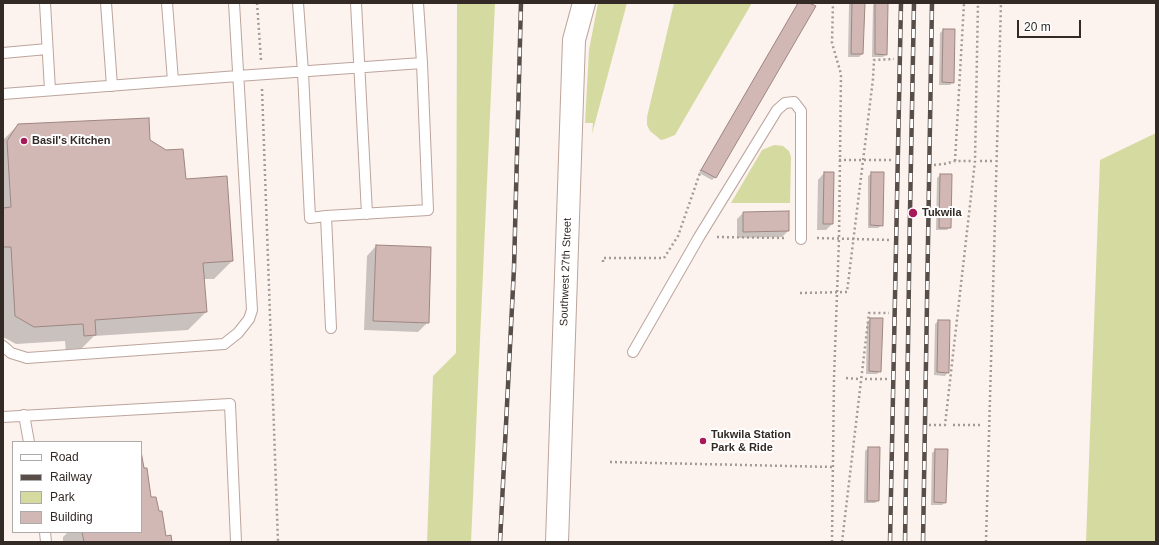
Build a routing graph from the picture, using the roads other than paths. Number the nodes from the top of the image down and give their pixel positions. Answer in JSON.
{"nodes":[{"id":1,"x":45,"y":3,"type":"edge"},
{"id":2,"x":106,"y":3,"type":"edge"},
{"id":3,"x":167,"y":3,"type":"edge"},
{"id":4,"x":234,"y":3,"type":"edge"},
{"id":5,"x":298,"y":3,"type":"edge"},
{"id":6,"x":356,"y":3,"type":"edge"},
{"id":7,"x":418,"y":3,"type":"edge"},
{"id":8,"x":584,"y":3,"type":"edge"},
{"id":9,"x":47,"y":49,"type":"junction"},
{"id":10,"x":3,"y":53,"type":"edge"},
{"id":11,"x":422,"y":63,"type":"junction"},
{"id":12,"x":359,"y":67,"type":"junction"},
{"id":13,"x":303,"y":72,"type":"junction"},
{"id":14,"x":238,"y":76,"type":"junction"},
{"id":15,"x":173,"y":81,"type":"junction"},
{"id":16,"x":112,"y":86,"type":"junction"},
{"id":17,"x":50,"y":90,"type":"junction"},
{"id":18,"x":3,"y":94,"type":"edge"},
{"id":19,"x":367,"y":214,"type":"junction"},
{"id":20,"x":326,"y":216,"type":"junction"},
{"id":21,"x":801,"y":239,"type":"dead end"},
{"id":22,"x":331,"y":328,"type":"dead end"},
{"id":23,"x":3,"y":346,"type":"edge"},
{"id":24,"x":633,"y":352,"type":"dead end"},
{"id":25,"x":24,"y":415,"type":"junction"},
{"id":26,"x":3,"y":417,"type":"edge"},
{"id":27,"x":29,"y":441,"type":"edge"},
{"id":28,"x":236,"y":542,"type":"edge"},
{"id":29,"x":557,"y":542,"type":"edge"}],
"edges":[{"from":1,"to":9,"type":"lane"},
{"from":2,"to":16,"type":"lane"},
{"from":3,"to":15,"type":"lane"},
{"from":4,"to":14,"type":"lane"},
{"from":5,"to":13,"type":"lane"},
{"from":6,"to":12,"type":"lane"},
{"from":7,"to":11,"type":"lane"},
{"from":8,"to":29,"type":"street","name":"Southwest 27th Street"},
{"from":9,"to":10,"type":"lane"},
{"from":9,"to":17,"type":"lane"},
{"from":11,"to":12,"type":"lane"},
{"from":11,"to":19,"type":"lane"},
{"from":12,"to":13,"type":"lane"},
{"from":12,"to":19,"type":"lane"},
{"from":13,"to":14,"type":"lane"},
{"from":13,"to":20,"type":"lane"},
{"from":14,"to":15,"type":"lane"},
{"from":14,"to":23,"type":"lane"},
{"from":15,"to":16,"type":"lane"},
{"from":16,"to":17,"type":"lane"},
{"from":17,"to":18,"type":"lane"},
{"from":19,"to":20,"type":"lane"},
{"from":20,"to":22,"type":"lane"},
{"from":21,"to":24,"type":"lane"},
{"from":25,"to":26,"type":"lane"},
{"from":25,"to":27,"type":"lane"},
{"from":25,"to":28,"type":"lane"}]}
